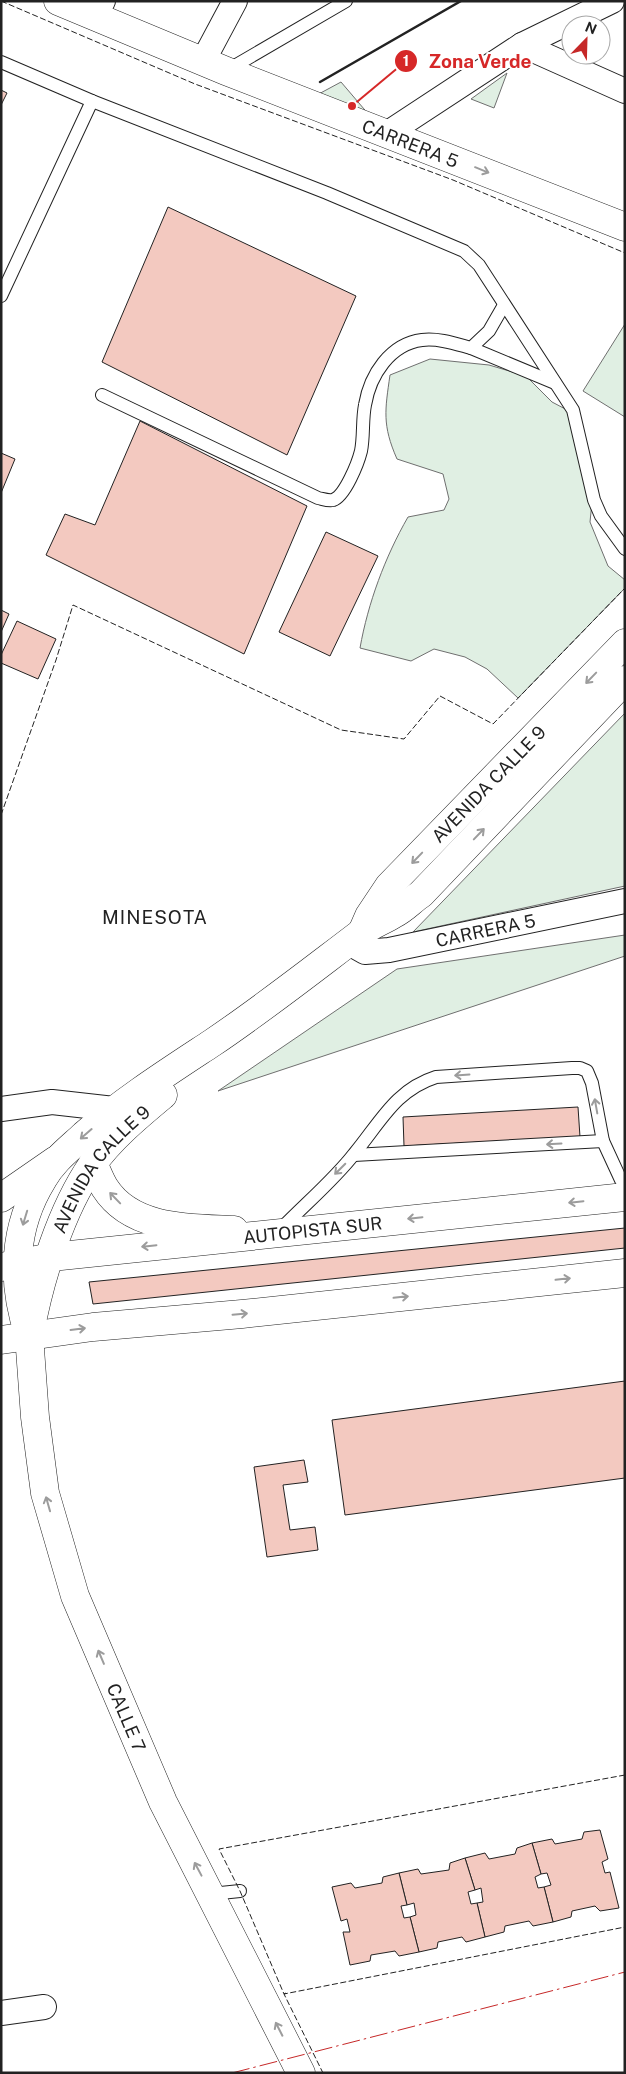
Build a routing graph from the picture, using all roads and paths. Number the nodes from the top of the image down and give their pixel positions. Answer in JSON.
{"nodes":[{"id":1,"x":58,"y":1,"type":"edge"},
{"id":2,"x":235,"y":1,"type":"edge"},
{"id":3,"x":346,"y":1,"type":"edge"},
{"id":4,"x":612,"y":1,"type":"edge"},
{"id":5,"x":99,"y":9,"type":"edge"},
{"id":6,"x":522,"y":46,"type":"junction"},
{"id":7,"x":1,"y":62,"type":"edge"},
{"id":8,"x":215,"y":66,"type":"junction"},
{"id":9,"x":625,"y":91,"type":"edge"},
{"id":10,"x":92,"y":101,"type":"junction"},
{"id":11,"x":388,"y":133,"type":"junction"},
{"id":12,"x":625,"y":227,"type":"edge"},
{"id":13,"x":1,"y":296,"type":"edge"},
{"id":14,"x":504,"y":305,"type":"junction"},
{"id":15,"x":471,"y":348,"type":"junction"},
{"id":16,"x":555,"y":383,"type":"junction"},
{"id":17,"x":102,"y":395,"type":"dead end"},
{"id":18,"x":625,"y":549,"type":"edge"},
{"id":19,"x":625,"y":643,"type":"edge"},
{"id":20,"x":625,"y":680,"type":"edge"},
{"id":21,"x":625,"y":900,"type":"edge"},
{"id":22,"x":356,"y":937,"type":"junction"},
{"id":23,"x":224,"y":1034,"type":"junction"},
{"id":24,"x":1,"y":1109,"type":"edge"},
{"id":25,"x":114,"y":1109,"type":"junction"},
{"id":26,"x":603,"y":1141,"type":"junction"},
{"id":27,"x":354,"y":1155,"type":"junction"},
{"id":28,"x":56,"y":1160,"type":"junction"},
{"id":29,"x":93,"y":1163,"type":"junction"},
{"id":30,"x":625,"y":1183,"type":"edge"},
{"id":31,"x":625,"y":1197,"type":"edge"},
{"id":32,"x":1,"y":1198,"type":"edge"},
{"id":33,"x":278,"y":1232,"type":"junction"},
{"id":34,"x":51,"y":1257,"type":"junction"},
{"id":35,"x":9,"y":1265,"type":"edge"},
{"id":36,"x":625,"y":1272,"type":"edge"},
{"id":37,"x":30,"y":1335,"type":"junction"},
{"id":38,"x":1,"y":1340,"type":"edge"},
{"id":39,"x":240,"y":1891,"type":"dead end"},
{"id":40,"x":211,"y":1894,"type":"junction"},
{"id":41,"x":44,"y":2007,"type":"dead end"},
{"id":42,"x":1,"y":2013,"type":"edge"},
{"id":43,"x":301,"y":2073,"type":"edge"}],
"edges":[{"from":1,"to":5,"type":"main road","name":"CARRERA 5"},
{"from":2,"to":8,"type":"street"},
{"from":3,"to":8,"type":"lane"},
{"from":4,"to":6,"type":"street"},
{"from":5,"to":8,"type":"main road","name":"CARRERA 5"},
{"from":6,"to":9,"type":"street"},
{"from":6,"to":11,"type":"street"},
{"from":7,"to":10,"type":"lane"},
{"from":8,"to":11,"type":"main road","name":"CARRERA 5"},
{"from":10,"to":13,"type":"lane"},
{"from":10,"to":14,"type":"lane"},
{"from":11,"to":12,"type":"main road","name":"CARRERA 5","one_way":true},
{"from":14,"to":15,"type":"lane"},
{"from":14,"to":16,"type":"lane"},
{"from":15,"to":16,"type":"lane"},
{"from":15,"to":17,"type":"lane"},
{"from":16,"to":18,"type":"lane"},
{"from":19,"to":22,"type":"main road","name":"AVENIDA CALLE 9","one_way":true},
{"from":22,"to":20,"type":"main road","name":"AVENIDA CALLE 9","one_way":true},
{"from":21,"to":22,"type":"street","name":"CARRERA 5"},
{"from":22,"to":23,"type":"main road","name":"AVENIDA CALLE 9"},
{"from":23,"to":25,"type":"main road","name":"AVENIDA CALLE 9"},
{"from":23,"to":29,"type":"main road","name":"AVENIDA CALLE 9"},
{"from":24,"to":25,"type":"street"},
{"from":25,"to":28,"type":"main road","name":"AVENIDA CALLE 9","one_way":true},
{"from":26,"to":27,"type":"lane","one_way":true},
{"from":26,"to":27,"type":"lane","one_way":true},
{"from":26,"to":30,"type":"lane"},
{"from":27,"to":33,"type":"lane","one_way":true},
{"from":28,"to":32,"type":"main road"},
{"from":28,"to":35,"type":"main road","one_way":true},
{"from":33,"to":29,"type":"main road","one_way":true},
{"from":29,"to":34,"type":"main road","name":"AVENIDA CALLE 9"},
{"from":31,"to":33,"type":"main road","name":"AUTOPISTA SUR","one_way":true},
{"from":33,"to":34,"type":"main road","name":"AUTOPISTA SUR","one_way":true},
{"from":34,"to":35,"type":"main road","name":"AUTOPISTA SUR"},
{"from":34,"to":37,"type":"main road","name":"AVENIDA CALLE 9"},
{"from":35,"to":37,"type":"main road"},
{"from":37,"to":36,"type":"main road","one_way":true},
{"from":37,"to":38,"type":"main road"},
{"from":40,"to":37,"type":"main road","name":"CALLE 7","one_way":true},
{"from":39,"to":40,"type":"lane"},
{"from":43,"to":40,"type":"main road","name":"CALLE 7","one_way":true},
{"from":41,"to":42,"type":"street"}]}
